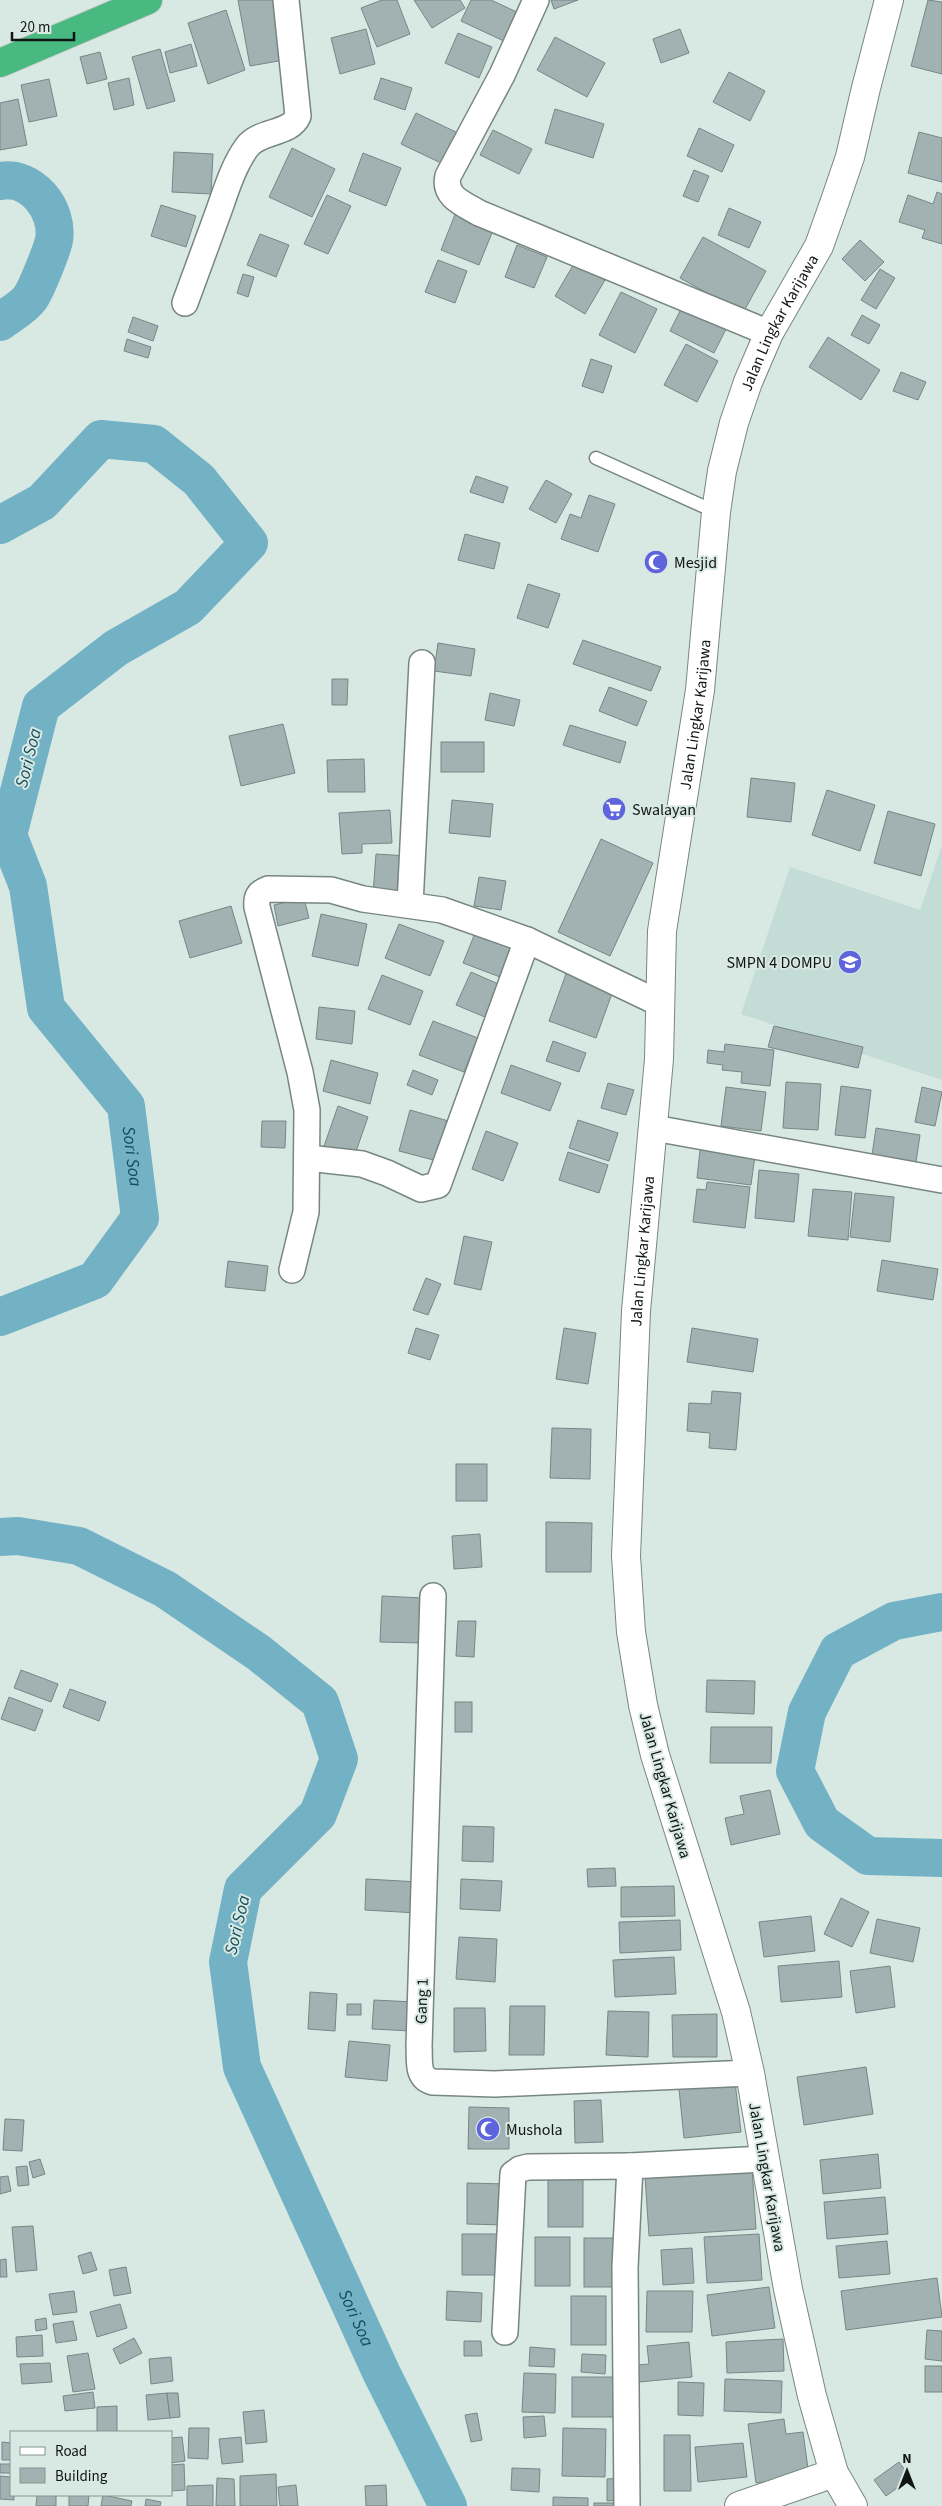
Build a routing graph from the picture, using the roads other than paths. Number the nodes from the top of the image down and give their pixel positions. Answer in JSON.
{"nodes":[{"id":1,"x":148,"y":0,"type":"edge"},
{"id":2,"x":286,"y":0,"type":"edge"},
{"id":3,"x":536,"y":0,"type":"edge"},
{"id":4,"x":889,"y":0,"type":"edge"},
{"id":5,"x":0,"y":63,"type":"edge"},
{"id":6,"x":185,"y":303,"type":"dead end"},
{"id":7,"x":769,"y":334,"type":"junction"},
{"id":8,"x":596,"y":458,"type":"dead end"},
{"id":9,"x":716,"y":512,"type":"junction"},
{"id":10,"x":422,"y":663,"type":"dead end"},
{"id":11,"x":410,"y":906,"type":"junction"},
{"id":12,"x":527,"y":940,"type":"junction"},
{"id":13,"x":660,"y":1004,"type":"junction"},
{"id":14,"x":654,"y":1128,"type":"junction"},
{"id":15,"x":308,"y":1158,"type":"junction"},
{"id":16,"x":942,"y":1180,"type":"edge"},
{"id":17,"x":292,"y":1270,"type":"dead end"},
{"id":18,"x":432,"y":1596,"type":"dead end"},
{"id":19,"x":750,"y":2073,"type":"junction"},
{"id":20,"x":765,"y":2159,"type":"junction"},
{"id":21,"x":630,"y":2166,"type":"junction"},
{"id":22,"x":505,"y":2332,"type":"dead end"},
{"id":23,"x":834,"y":2474,"type":"junction"},
{"id":24,"x":627,"y":2506,"type":"edge"},
{"id":25,"x":739,"y":2506,"type":"edge"},
{"id":26,"x":854,"y":2506,"type":"edge"}],
"edges":[{"from":1,"to":5,"type":"highway"},
{"from":2,"to":6,"type":"street"},
{"from":3,"to":7,"type":"street"},
{"from":4,"to":7,"type":"main road","name":"Jalan Lingkar Karijawa"},
{"from":7,"to":9,"type":"main road","name":"Jalan Lingkar Karijawa"},
{"from":8,"to":9,"type":"lane"},
{"from":9,"to":13,"type":"main road","name":"Jalan Lingkar Karijawa"},
{"from":10,"to":11,"type":"street"},
{"from":11,"to":12,"type":"street"},
{"from":11,"to":15,"type":"street"},
{"from":12,"to":13,"type":"street"},
{"from":12,"to":15,"type":"street"},
{"from":13,"to":14,"type":"main road","name":"Jalan Lingkar Karijawa"},
{"from":14,"to":16,"type":"street"},
{"from":14,"to":19,"type":"main road","name":"Jalan Lingkar Karijawa"},
{"from":15,"to":17,"type":"street"},
{"from":18,"to":19,"type":"street","name":"Gang 1"},
{"from":19,"to":20,"type":"main road","name":"Jalan Lingkar Karijawa"},
{"from":20,"to":21,"type":"street"},
{"from":20,"to":23,"type":"main road","name":"Jalan Lingkar Karijawa"},
{"from":21,"to":22,"type":"street"},
{"from":21,"to":24,"type":"street"},
{"from":23,"to":25,"type":"main road"},
{"from":23,"to":26,"type":"main road","name":"Jalan Lingkar Karijawa"}]}
